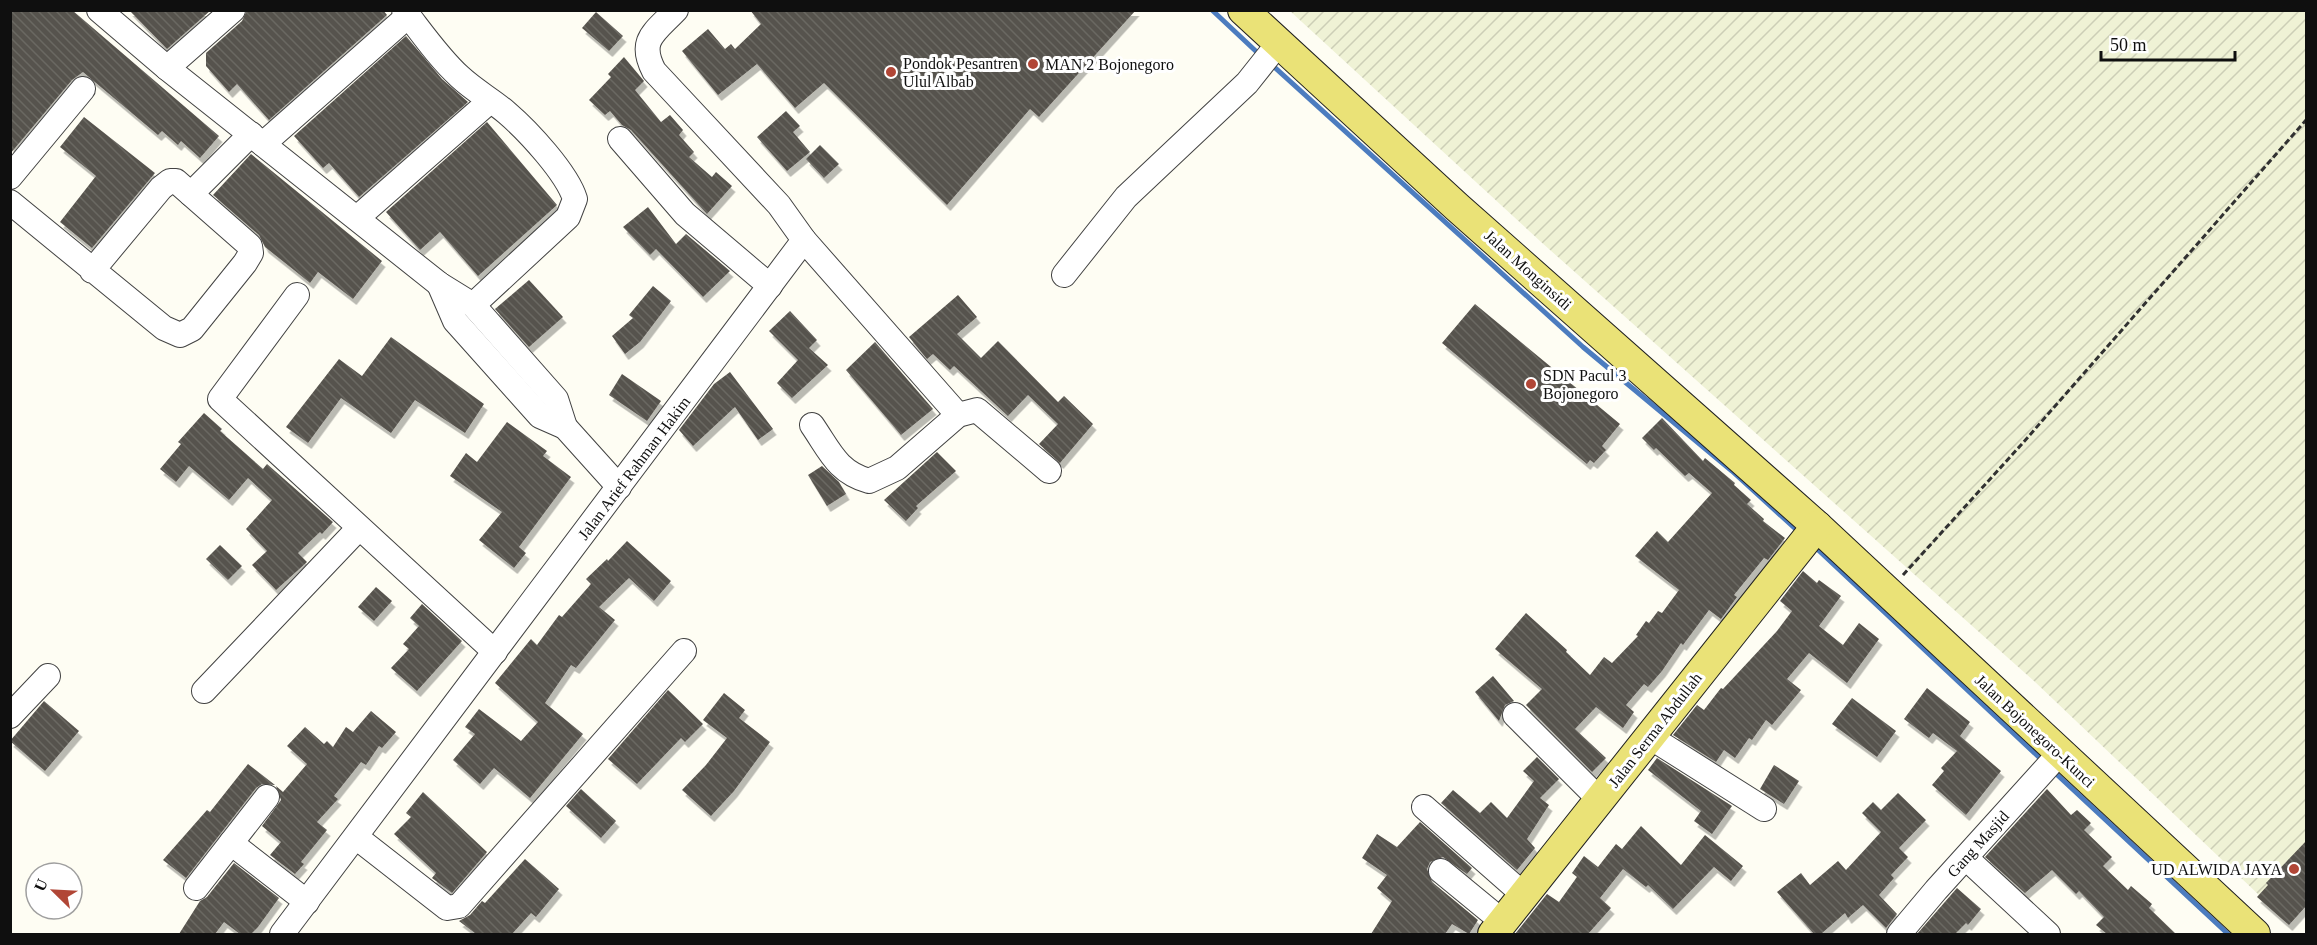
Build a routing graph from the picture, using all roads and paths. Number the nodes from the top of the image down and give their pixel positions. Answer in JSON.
{"nodes":[{"id":1,"x":99,"y":10,"type":"edge"},
{"id":2,"x":233,"y":10,"type":"edge"},
{"id":3,"x":676,"y":10,"type":"edge"},
{"id":4,"x":1243,"y":10,"type":"edge"},
{"id":5,"x":406,"y":13,"type":"edge"},
{"id":6,"x":1270,"y":54,"type":"junction"},
{"id":7,"x":167,"y":68,"type":"junction"},
{"id":8,"x":83,"y":89,"type":"dead end"},
{"id":9,"x":490,"y":101,"type":"junction"},
{"id":10,"x":2307,"y":120,"type":"edge"},
{"id":11,"x":257,"y":139,"type":"junction"},
{"id":12,"x":620,"y":139,"type":"dead end"},
{"id":13,"x":10,"y":177,"type":"edge"},
{"id":14,"x":191,"y":194,"type":"junction"},
{"id":15,"x":10,"y":202,"type":"edge"},
{"id":16,"x":357,"y":218,"type":"junction"},
{"id":17,"x":804,"y":240,"type":"junction"},
{"id":18,"x":92,"y":271,"type":"junction"},
{"id":19,"x":1064,"y":275,"type":"dead end"},
{"id":20,"x":439,"y":284,"type":"junction"},
{"id":21,"x":770,"y":286,"type":"junction"},
{"id":22,"x":297,"y":295,"type":"dead end"},
{"id":23,"x":477,"y":309,"type":"junction"},
{"id":24,"x":464,"y":331,"type":"junction"},
{"id":25,"x":958,"y":415,"type":"junction"},
{"id":26,"x":812,"y":425,"type":"dead end"},
{"id":27,"x":565,"y":427,"type":"junction"},
{"id":28,"x":1049,"y":471,"type":"dead end"},
{"id":29,"x":619,"y":487,"type":"junction"},
{"id":30,"x":358,"y":529,"type":"junction"},
{"id":31,"x":1807,"y":538,"type":"junction"},
{"id":32,"x":1887,"y":592,"type":"junction"},
{"id":33,"x":684,"y":651,"type":"dead end"},
{"id":34,"x":495,"y":652,"type":"junction"},
{"id":35,"x":48,"y":676,"type":"dead end"},
{"id":36,"x":204,"y":691,"type":"dead end"},
{"id":37,"x":1515,"y":715,"type":"dead end"},
{"id":38,"x":10,"y":716,"type":"edge"},
{"id":39,"x":1650,"y":737,"type":"junction"},
{"id":40,"x":2051,"y":763,"type":"junction"},
{"id":41,"x":267,"y":797,"type":"dead end"},
{"id":42,"x":1600,"y":800,"type":"junction"},
{"id":43,"x":1424,"y":807,"type":"dead end"},
{"id":44,"x":1764,"y":809,"type":"dead end"},
{"id":45,"x":356,"y":837,"type":"junction"},
{"id":46,"x":231,"y":843,"type":"junction"},
{"id":47,"x":1966,"y":858,"type":"junction"},
{"id":48,"x":1442,"y":872,"type":"dead end"},
{"id":49,"x":196,"y":888,"type":"dead end"},
{"id":50,"x":1524,"y":895,"type":"junction"},
{"id":51,"x":307,"y":902,"type":"junction"},
{"id":52,"x":1498,"y":928,"type":"edge"},
{"id":53,"x":282,"y":934,"type":"edge"},
{"id":54,"x":1899,"y":934,"type":"edge"},
{"id":55,"x":2048,"y":934,"type":"edge"},
{"id":56,"x":2255,"y":934,"type":"edge"}],
"edges":[{"from":1,"to":7,"type":"street"},
{"from":2,"to":7,"type":"street"},
{"from":3,"to":17,"type":"street"},
{"from":4,"to":6,"type":"main road","name":"Jalan Monginsidi"},
{"from":5,"to":9,"type":"street"},
{"from":5,"to":11,"type":"street"},
{"from":6,"to":19,"type":"street"},
{"from":6,"to":31,"type":"main road","name":"Jalan Monginsidi"},
{"from":7,"to":11,"type":"street"},
{"from":8,"to":13,"type":"street"},
{"from":9,"to":16,"type":"street"},
{"from":9,"to":23,"type":"street"},
{"from":10,"to":32,"type":"path"},
{"from":11,"to":14,"type":"street"},
{"from":11,"to":16,"type":"street"},
{"from":12,"to":21,"type":"street"},
{"from":14,"to":18,"type":"street"},
{"from":14,"to":18,"type":"street"},
{"from":15,"to":18,"type":"street"},
{"from":16,"to":20,"type":"street"},
{"from":17,"to":21,"type":"street","name":"Jalan Arief Rahman Hakim"},
{"from":17,"to":25,"type":"street"},
{"from":20,"to":23,"type":"street"},
{"from":20,"to":24,"type":"street"},
{"from":21,"to":29,"type":"street","name":"Jalan Arief Rahman Hakim"},
{"from":22,"to":30,"type":"street"},
{"from":23,"to":24,"type":"street"},
{"from":23,"to":27,"type":"street"},
{"from":24,"to":27,"type":"street"},
{"from":25,"to":26,"type":"street"},
{"from":25,"to":28,"type":"street"},
{"from":27,"to":29,"type":"street"},
{"from":29,"to":34,"type":"street","name":"Jalan Arief Rahman Hakim"},
{"from":30,"to":34,"type":"street"},
{"from":30,"to":36,"type":"street"},
{"from":31,"to":32,"type":"main road","name":"Jalan Bojonegoro-Kunci"},
{"from":31,"to":39,"type":"main road","name":"Jalan Serma Abdullah"},
{"from":32,"to":40,"type":"main road","name":"Jalan Bojonegoro-Kunci"},
{"from":33,"to":45,"type":"street"},
{"from":34,"to":45,"type":"street","name":"Jalan Arief Rahman Hakim"},
{"from":35,"to":38,"type":"street"},
{"from":37,"to":42,"type":"street"},
{"from":39,"to":42,"type":"main road","name":"Jalan Serma Abdullah"},
{"from":39,"to":44,"type":"street"},
{"from":40,"to":47,"type":"street","name":"Gang Masjid"},
{"from":40,"to":56,"type":"main road","name":"Jalan Bojonegoro-Kunci"},
{"from":41,"to":46,"type":"street"},
{"from":42,"to":50,"type":"main road","name":"Jalan Serma Abdullah"},
{"from":43,"to":50,"type":"street"},
{"from":45,"to":51,"type":"street","name":"Jalan Arief Rahman Hakim"},
{"from":46,"to":49,"type":"street"},
{"from":46,"to":51,"type":"street"},
{"from":47,"to":54,"type":"street","name":"Gang Masjid"},
{"from":47,"to":55,"type":"street"},
{"from":48,"to":52,"type":"street"},
{"from":50,"to":52,"type":"main road","name":"Jalan Serma Abdullah"},
{"from":51,"to":53,"type":"street","name":"Jalan Arief Rahman Hakim"}]}
